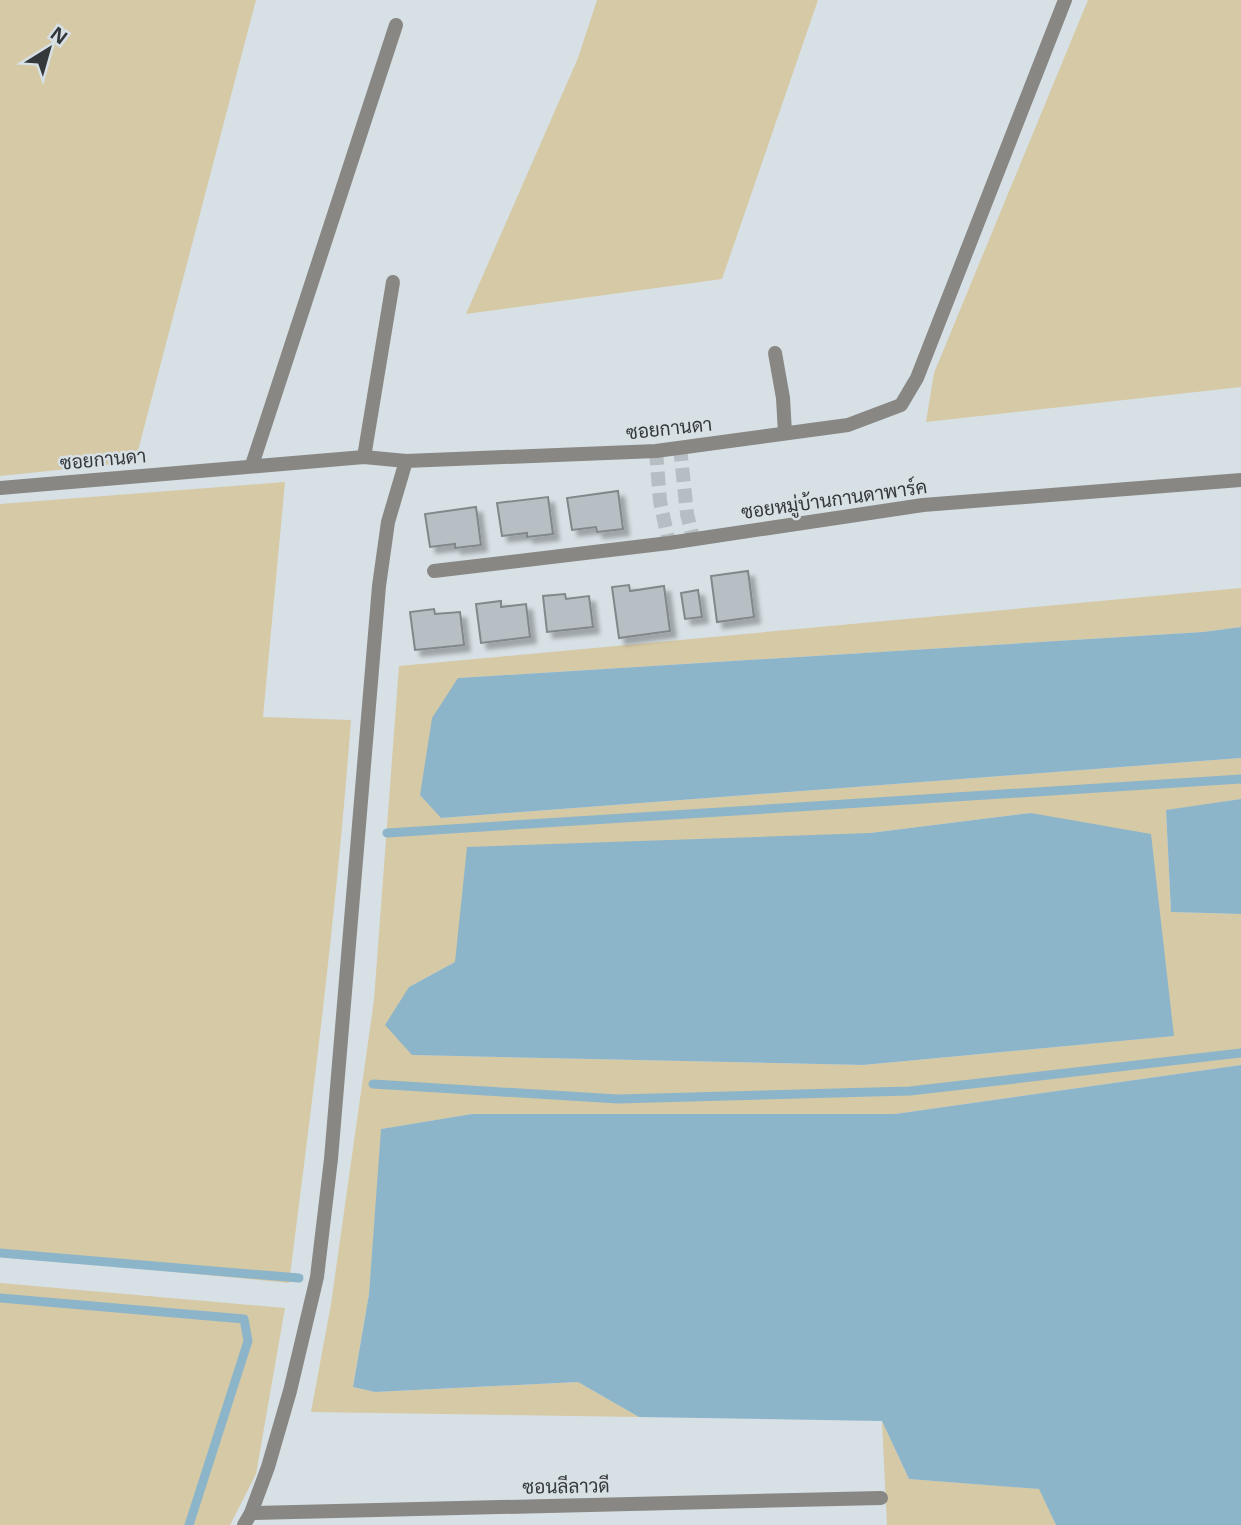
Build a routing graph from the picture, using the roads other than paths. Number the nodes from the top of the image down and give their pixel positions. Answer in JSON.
{"nodes":[{"id":1,"x":1065,"y":0,"type":"edge"},
{"id":2,"x":396,"y":25,"type":"dead end"},
{"id":3,"x":393,"y":282,"type":"dead end"},
{"id":4,"x":775,"y":353,"type":"dead end"},
{"id":5,"x":785,"y":433,"type":"junction"},
{"id":6,"x":364,"y":457,"type":"junction"},
{"id":7,"x":406,"y":461,"type":"junction"},
{"id":8,"x":252,"y":465,"type":"junction"},
{"id":9,"x":1241,"y":480,"type":"edge"},
{"id":10,"x":0,"y":488,"type":"edge"},
{"id":11,"x":434,"y":571,"type":"dead end"},
{"id":12,"x":881,"y":1498,"type":"dead end"},
{"id":13,"x":248,"y":1519,"type":"edge"}],
"edges":[{"from":1,"to":5,"type":"street","name":"ซอยกานดา"},
{"from":2,"to":8,"type":"street"},
{"from":3,"to":6,"type":"street"},
{"from":4,"to":5,"type":"street"},
{"from":5,"to":7,"type":"street","name":"ซอยกานดา"},
{"from":6,"to":7,"type":"street","name":"ซอยกานดา"},
{"from":6,"to":8,"type":"street","name":"ซอยกานดา"},
{"from":7,"to":13,"type":"street"},
{"from":8,"to":10,"type":"street","name":"ซอยกานดา"},
{"from":9,"to":11,"type":"street","name":"ซอยหมู่บ้านกานดาพาร์ค"},
{"from":12,"to":13,"type":"street","name":"ซอนลีลาวดี"}]}
